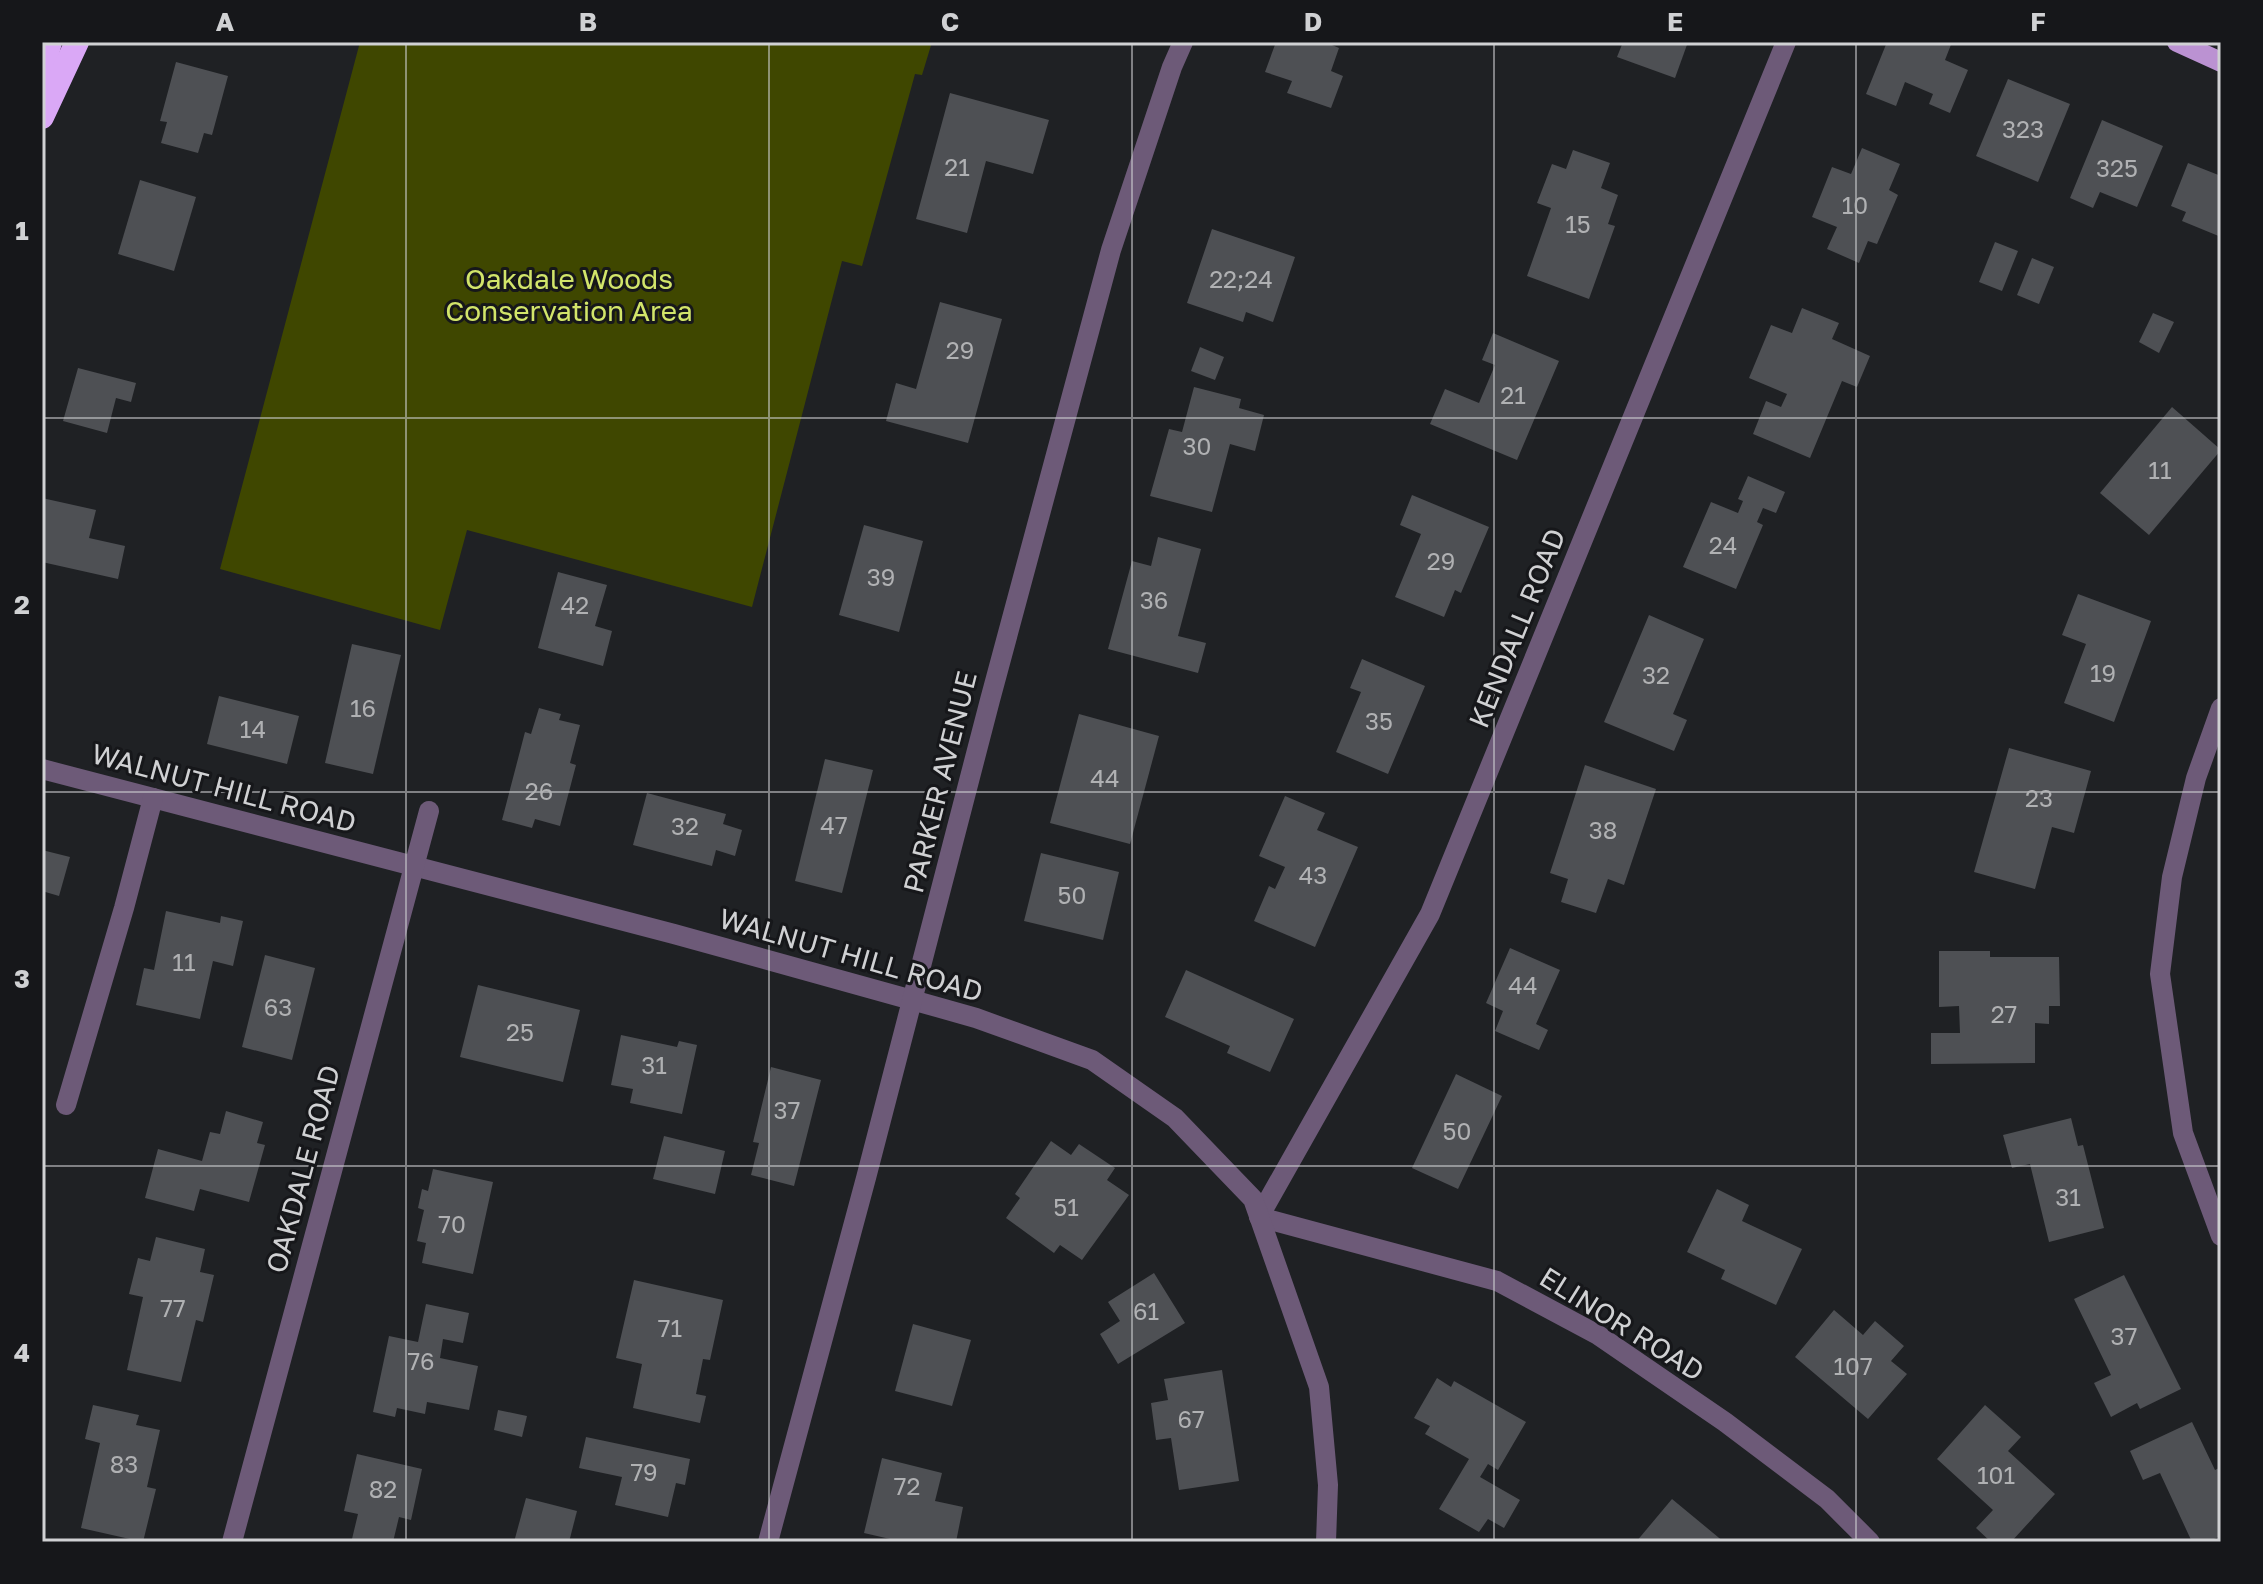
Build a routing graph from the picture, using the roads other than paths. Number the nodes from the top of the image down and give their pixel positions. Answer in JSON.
{"nodes":[{"id":1,"x":50,"y":42,"type":"edge"},
{"id":2,"x":77,"y":42,"type":"edge"},
{"id":3,"x":1183,"y":42,"type":"edge"},
{"id":4,"x":1786,"y":42,"type":"edge"},
{"id":5,"x":2177,"y":42,"type":"edge"},
{"id":6,"x":2221,"y":62,"type":"edge"},
{"id":7,"x":42,"y":72,"type":"edge"},
{"id":8,"x":42,"y":117,"type":"edge"},
{"id":9,"x":2221,"y":708,"type":"edge"},
{"id":10,"x":42,"y":769,"type":"edge"},
{"id":11,"x":153,"y":798,"type":"junction"},
{"id":12,"x":429,"y":811,"type":"dead end"},
{"id":13,"x":414,"y":866,"type":"junction"},
{"id":14,"x":912,"y":1000,"type":"junction"},
{"id":15,"x":66,"y":1105,"type":"dead end"},
{"id":16,"x":1259,"y":1217,"type":"junction"},
{"id":17,"x":2221,"y":1236,"type":"edge"},
{"id":18,"x":232,"y":1542,"type":"edge"},
{"id":19,"x":768,"y":1542,"type":"edge"},
{"id":20,"x":1326,"y":1542,"type":"edge"},
{"id":21,"x":1870,"y":1542,"type":"edge"}],
"edges":[{"from":1,"to":7,"type":"highway"},
{"from":2,"to":8,"type":"highway"},
{"from":3,"to":14,"type":"street","name":"PARKER AVENUE"},
{"from":4,"to":16,"type":"street","name":"KENDALL ROAD"},
{"from":5,"to":6,"type":"main road"},
{"from":9,"to":17,"type":"street"},
{"from":10,"to":11,"type":"street","name":"WALNUT HILL ROAD"},
{"from":11,"to":13,"type":"street","name":"WALNUT HILL ROAD"},
{"from":11,"to":15,"type":"street"},
{"from":12,"to":13,"type":"street","name":"OAKDALE ROAD"},
{"from":13,"to":14,"type":"street","name":"WALNUT HILL ROAD"},
{"from":13,"to":18,"type":"street","name":"OAKDALE ROAD"},
{"from":14,"to":16,"type":"street","name":"WALNUT HILL ROAD"},
{"from":14,"to":19,"type":"street","name":"PARKER AVENUE"},
{"from":16,"to":20,"type":"street","name":"WALNUT HILL ROAD"},
{"from":16,"to":21,"type":"street","name":"ELINOR ROAD"}]}
